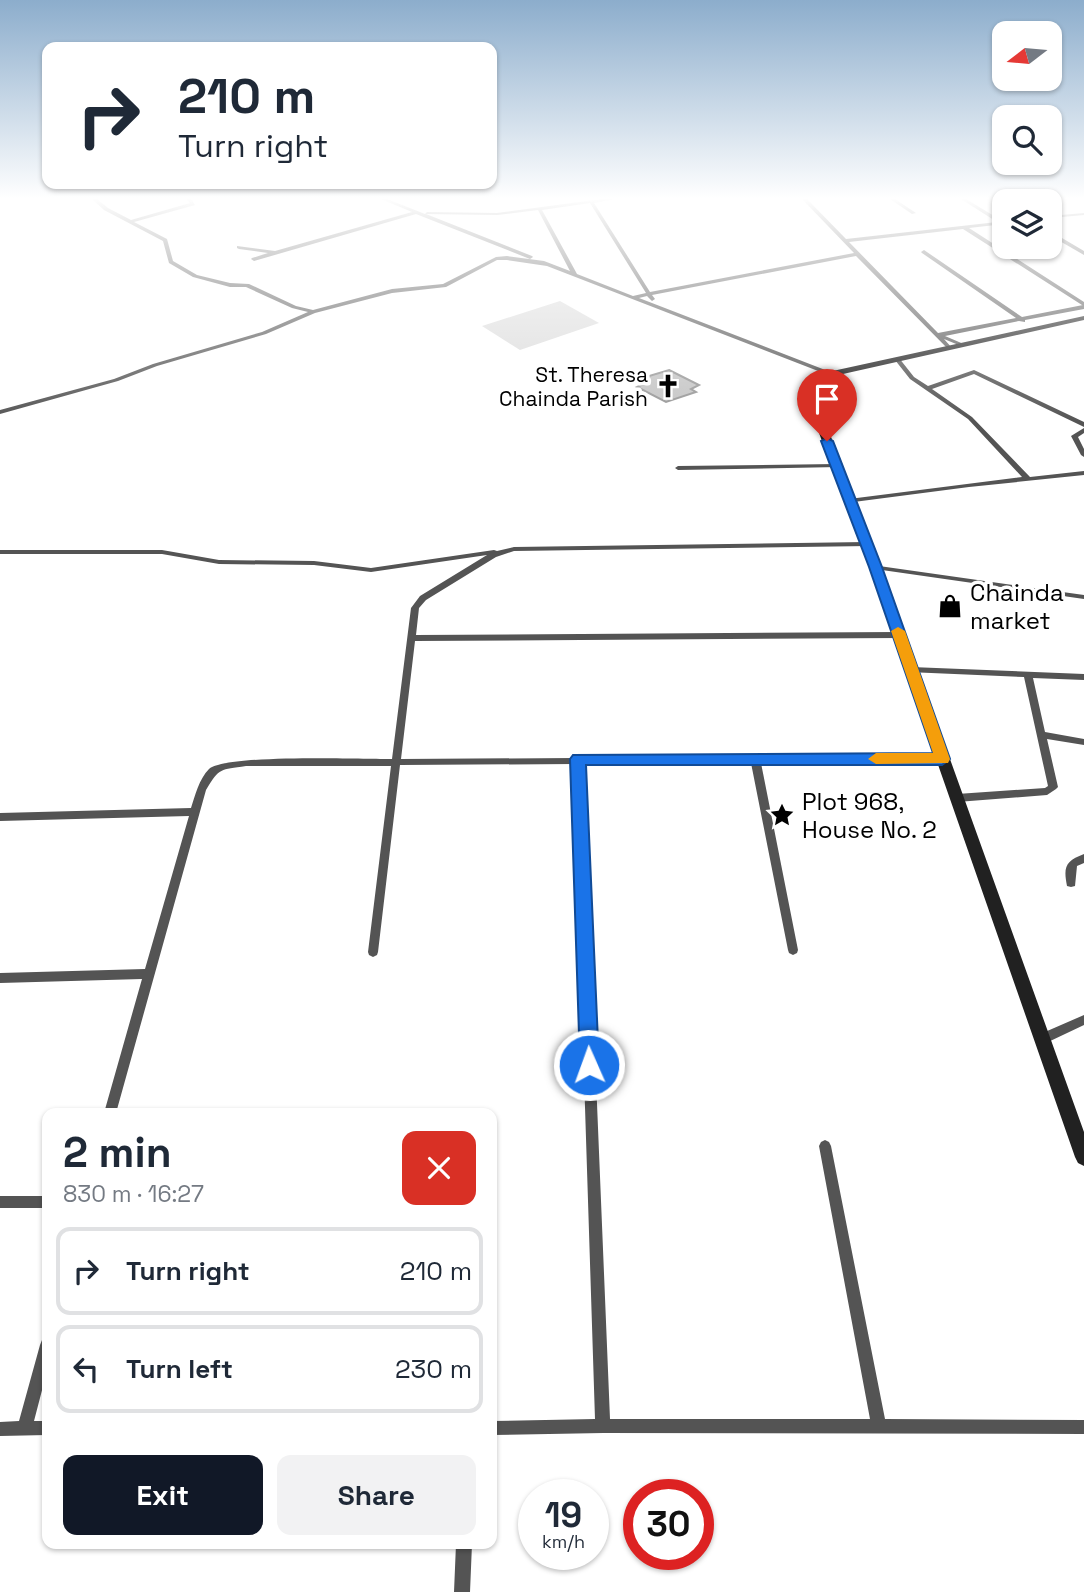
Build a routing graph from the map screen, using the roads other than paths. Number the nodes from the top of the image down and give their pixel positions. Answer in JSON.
{"nodes":[{"id":1,"x":190,"y":273,"type":"edge"},
{"id":2,"x":467,"y":273,"type":"edge"},
{"id":3,"x":636,"y":273,"type":"edge"},
{"id":4,"x":757,"y":273,"type":"edge"},
{"id":5,"x":877,"y":273,"type":"edge"},
{"id":6,"x":954,"y":273,"type":"edge"},
{"id":7,"x":1034,"y":273,"type":"edge"},
{"id":8,"x":574,"y":275,"type":"edge"},
{"id":9,"x":649,"y":294,"type":"junction"},
{"id":10,"x":630,"y":298,"type":"junction"},
{"id":11,"x":655,"y":306,"type":"junction"},
{"id":12,"x":1084,"y":306,"type":"edge"},
{"id":13,"x":313,"y":312,"type":"junction"},
{"id":14,"x":1084,"y":318,"type":"edge"},
{"id":15,"x":1023,"y":321,"type":"junction"},
{"id":16,"x":939,"y":335,"type":"junction"},
{"id":17,"x":962,"y":345,"type":"junction"},
{"id":18,"x":949,"y":348,"type":"junction"},
{"id":19,"x":897,"y":359,"type":"junction"},
{"id":20,"x":825,"y":375,"type":"junction"},
{"id":21,"x":927,"y":389,"type":"junction"},
{"id":22,"x":0,"y":412,"type":"edge"},
{"id":23,"x":1084,"y":428,"type":"edge"},
{"id":24,"x":1084,"y":455,"type":"edge"},
{"id":25,"x":837,"y":466,"type":"junction"},
{"id":26,"x":678,"y":468,"type":"dead end"},
{"id":27,"x":1083,"y":474,"type":"edge"},
{"id":28,"x":1027,"y":478,"type":"junction"},
{"id":29,"x":849,"y":501,"type":"junction"},
{"id":30,"x":866,"y":544,"type":"junction"},
{"id":31,"x":514,"y":549,"type":"junction"},
{"id":32,"x":0,"y":552,"type":"edge"},
{"id":33,"x":876,"y":567,"type":"junction"},
{"id":34,"x":1084,"y":597,"type":"edge"},
{"id":35,"x":899,"y":635,"type":"junction"},
{"id":36,"x":413,"y":638,"type":"junction"},
{"id":37,"x":911,"y":670,"type":"junction"},
{"id":38,"x":1028,"y":674,"type":"junction"},
{"id":39,"x":1084,"y":677,"type":"edge"},
{"id":40,"x":1043,"y":735,"type":"junction"},
{"id":41,"x":1084,"y":742,"type":"edge"},
{"id":42,"x":578,"y":759,"type":"junction"},
{"id":43,"x":755,"y":759,"type":"junction"},
{"id":44,"x":942,"y":759,"type":"junction"},
{"id":45,"x":398,"y":761,"type":"junction"},
{"id":46,"x":957,"y":799,"type":"junction"},
{"id":47,"x":196,"y":812,"type":"junction"},
{"id":48,"x":0,"y":817,"type":"edge"},
{"id":49,"x":1084,"y":858,"type":"edge"},
{"id":50,"x":1071,"y":883,"type":"dead end"},
{"id":51,"x":793,"y":950,"type":"dead end"},
{"id":52,"x":373,"y":952,"type":"dead end"},
{"id":53,"x":149,"y":974,"type":"junction"},
{"id":54,"x":0,"y":978,"type":"edge"},
{"id":55,"x":1084,"y":1020,"type":"edge"},
{"id":56,"x":1042,"y":1039,"type":"junction"},
{"id":57,"x":111,"y":1108,"type":"edge"},
{"id":58,"x":825,"y":1146,"type":"dead end"},
{"id":59,"x":1084,"y":1157,"type":"edge"},
{"id":60,"x":0,"y":1202,"type":"edge"},
{"id":61,"x":42,"y":1202,"type":"edge"},
{"id":62,"x":42,"y":1364,"type":"edge"},
{"id":63,"x":603,"y":1426,"type":"junction"},
{"id":64,"x":879,"y":1426,"type":"junction"},
{"id":65,"x":1084,"y":1427,"type":"edge"},
{"id":66,"x":25,"y":1428,"type":"junction"},
{"id":67,"x":42,"y":1428,"type":"edge"},
{"id":68,"x":497,"y":1428,"type":"edge"},
{"id":69,"x":0,"y":1429,"type":"edge"},
{"id":70,"x":464,"y":1549,"type":"edge"},
{"id":71,"x":462,"y":1592,"type":"edge"}],
"edges":[{"from":1,"to":13,"type":"street"},
{"from":2,"to":13,"type":"street"},
{"from":3,"to":9,"type":"street"},
{"from":4,"to":9,"type":"street"},
{"from":5,"to":16,"type":"street"},
{"from":6,"to":15,"type":"street"},
{"from":7,"to":12,"type":"street"},
{"from":8,"to":10,"type":"street"},
{"from":9,"to":10,"type":"street"},
{"from":9,"to":11,"type":"street"},
{"from":10,"to":11,"type":"street"},
{"from":11,"to":20,"type":"street"},
{"from":12,"to":15,"type":"street"},
{"from":13,"to":22,"type":"street"},
{"from":14,"to":17,"type":"main road"},
{"from":15,"to":16,"type":"street"},
{"from":16,"to":17,"type":"street"},
{"from":16,"to":18,"type":"street"},
{"from":17,"to":18,"type":"main road"},
{"from":18,"to":19,"type":"main road"},
{"from":19,"to":20,"type":"main road"},
{"from":19,"to":21,"type":"street"},
{"from":20,"to":25,"type":"main road"},
{"from":21,"to":23,"type":"street"},
{"from":21,"to":28,"type":"street"},
{"from":23,"to":24,"type":"street"},
{"from":25,"to":26,"type":"street"},
{"from":25,"to":29,"type":"main road"},
{"from":27,"to":28,"type":"street"},
{"from":28,"to":29,"type":"street"},
{"from":29,"to":30,"type":"main road"},
{"from":30,"to":31,"type":"street"},
{"from":30,"to":33,"type":"main road"},
{"from":31,"to":32,"type":"street"},
{"from":31,"to":36,"type":"street"},
{"from":33,"to":34,"type":"street"},
{"from":33,"to":35,"type":"main road"},
{"from":35,"to":36,"type":"street"},
{"from":35,"to":37,"type":"main road"},
{"from":36,"to":45,"type":"street"},
{"from":37,"to":38,"type":"street"},
{"from":37,"to":44,"type":"main road"},
{"from":38,"to":39,"type":"street"},
{"from":38,"to":40,"type":"street"},
{"from":40,"to":41,"type":"street"},
{"from":40,"to":46,"type":"street"},
{"from":42,"to":43,"type":"street"},
{"from":42,"to":45,"type":"street"},
{"from":42,"to":63,"type":"street"},
{"from":43,"to":44,"type":"street"},
{"from":43,"to":51,"type":"street"},
{"from":44,"to":46,"type":"main road"},
{"from":45,"to":47,"type":"street"},
{"from":45,"to":52,"type":"street"},
{"from":46,"to":56,"type":"main road"},
{"from":47,"to":48,"type":"street"},
{"from":47,"to":53,"type":"street"},
{"from":49,"to":50,"type":"street"},
{"from":53,"to":54,"type":"street"},
{"from":53,"to":57,"type":"street"},
{"from":55,"to":56,"type":"street"},
{"from":56,"to":59,"type":"main road"},
{"from":58,"to":64,"type":"street"},
{"from":60,"to":61,"type":"street"},
{"from":62,"to":66,"type":"street"},
{"from":63,"to":64,"type":"street"},
{"from":63,"to":68,"type":"street"},
{"from":64,"to":65,"type":"street"},
{"from":66,"to":67,"type":"street"},
{"from":66,"to":69,"type":"street"},
{"from":70,"to":71,"type":"street"}]}
